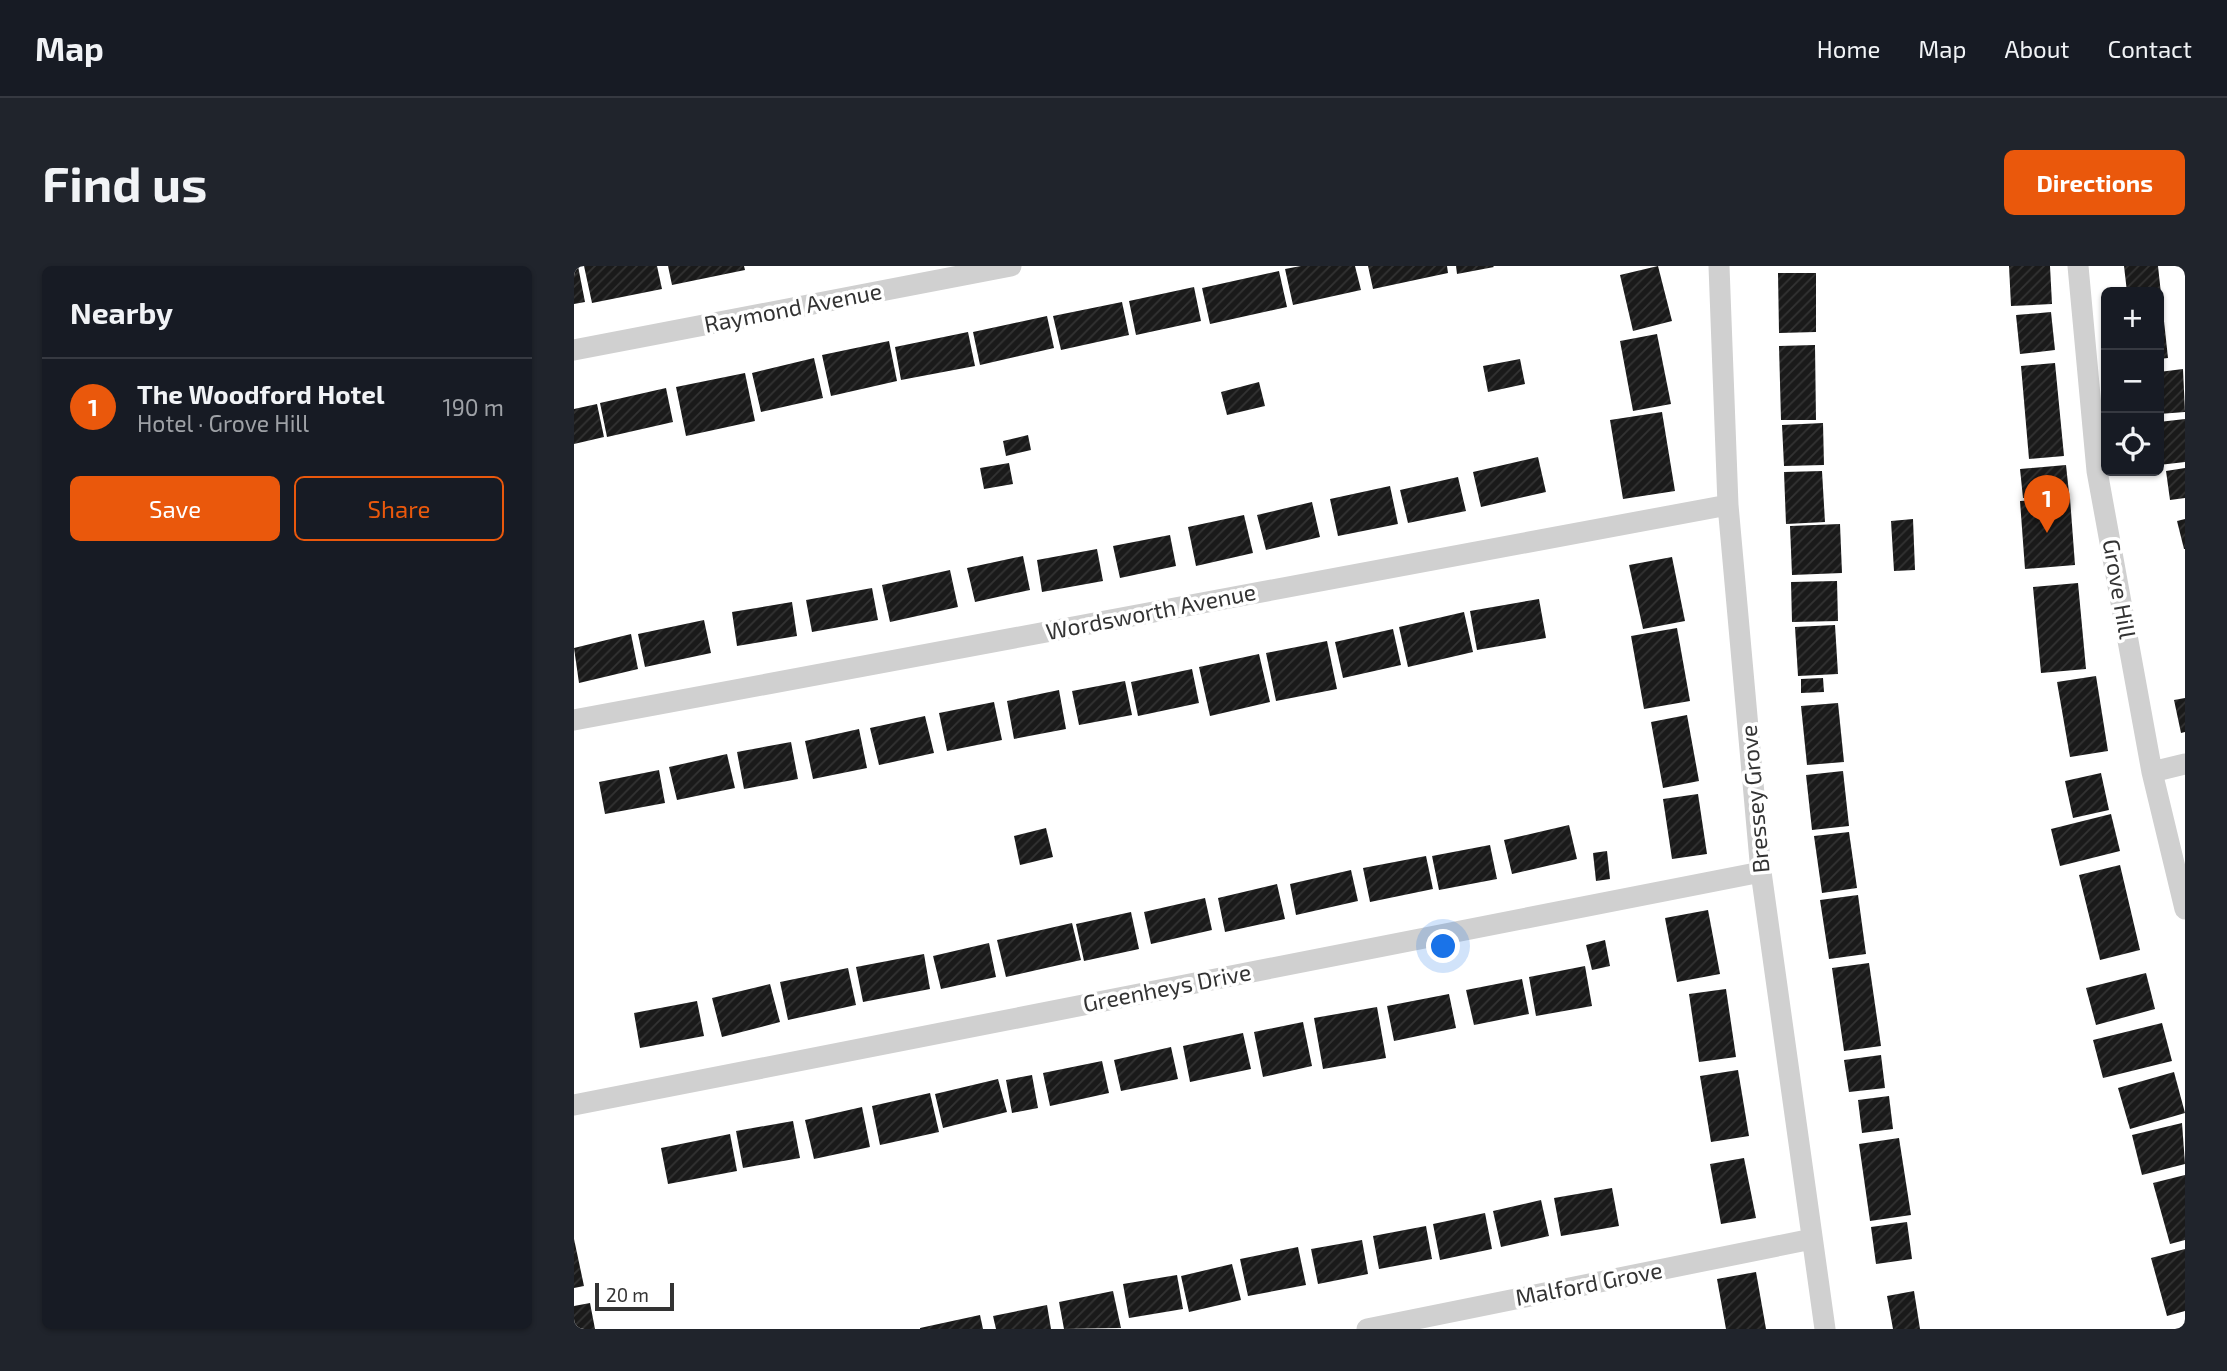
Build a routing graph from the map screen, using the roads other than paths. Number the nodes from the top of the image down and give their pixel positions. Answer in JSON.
{"nodes":[{"id":1,"x":1011,"y":266,"type":"edge"},
{"id":2,"x":1719,"y":266,"type":"edge"},
{"id":3,"x":2078,"y":266,"type":"edge"},
{"id":4,"x":574,"y":350,"type":"edge"},
{"id":5,"x":1728,"y":505,"type":"junction"},
{"id":6,"x":574,"y":719,"type":"edge"},
{"id":7,"x":2185,"y":764,"type":"edge"},
{"id":8,"x":2152,"y":772,"type":"junction"},
{"id":9,"x":1761,"y":872,"type":"junction"},
{"id":10,"x":2185,"y":909,"type":"edge"},
{"id":11,"x":574,"y":1105,"type":"edge"},
{"id":12,"x":1812,"y":1239,"type":"junction"},
{"id":13,"x":1367,"y":1329,"type":"edge"},
{"id":14,"x":1825,"y":1329,"type":"edge"}],
"edges":[{"from":1,"to":4,"type":"street","name":"Raymond Avenue"},
{"from":2,"to":5,"type":"street","name":"Bressey Grove"},
{"from":3,"to":8,"type":"street","name":"Grove Hill"},
{"from":5,"to":6,"type":"street","name":"Wordsworth Avenue"},
{"from":5,"to":9,"type":"street","name":"Bressey Grove"},
{"from":7,"to":8,"type":"street"},
{"from":8,"to":10,"type":"street","name":"Grove Hill"},
{"from":9,"to":11,"type":"street","name":"Greenheys Drive"},
{"from":9,"to":12,"type":"street","name":"Bressey Grove"},
{"from":12,"to":13,"type":"street","name":"Malford Grove"},
{"from":12,"to":14,"type":"street","name":"Bressey Grove"}]}
